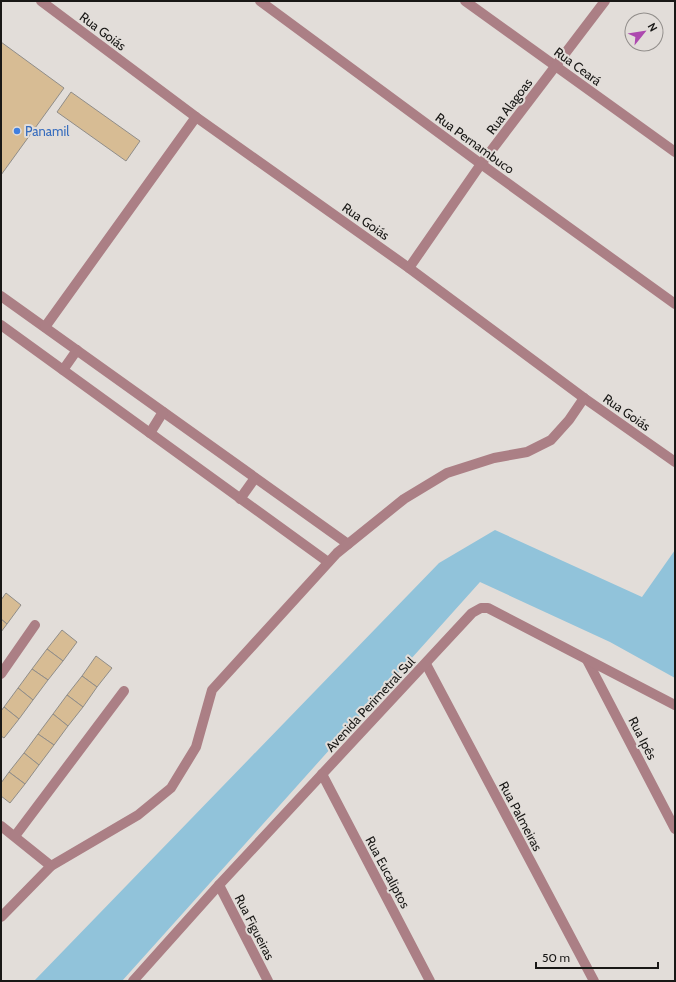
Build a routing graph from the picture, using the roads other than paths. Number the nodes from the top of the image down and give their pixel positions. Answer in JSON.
{"nodes":[{"id":1,"x":41,"y":1,"type":"edge"},
{"id":2,"x":260,"y":1,"type":"edge"},
{"id":3,"x":465,"y":1,"type":"edge"},
{"id":4,"x":605,"y":1,"type":"edge"},
{"id":5,"x":556,"y":66,"type":"junction"},
{"id":6,"x":196,"y":117,"type":"junction"},
{"id":7,"x":675,"y":152,"type":"edge"},
{"id":8,"x":481,"y":164,"type":"junction"},
{"id":9,"x":409,"y":268,"type":"junction"},
{"id":10,"x":1,"y":296,"type":"edge"},
{"id":11,"x":675,"y":304,"type":"edge"},
{"id":12,"x":1,"y":324,"type":"edge"},
{"id":13,"x":45,"y":327,"type":"junction"},
{"id":14,"x":77,"y":350,"type":"junction"},
{"id":15,"x":63,"y":370,"type":"junction"},
{"id":16,"x":584,"y":398,"type":"junction"},
{"id":17,"x":163,"y":412,"type":"junction"},
{"id":18,"x":150,"y":433,"type":"junction"},
{"id":19,"x":675,"y":462,"type":"edge"},
{"id":20,"x":255,"y":478,"type":"junction"},
{"id":21,"x":240,"y":499,"type":"junction"},
{"id":22,"x":348,"y":544,"type":"junction"},
{"id":23,"x":328,"y":562,"type":"junction"},
{"id":24,"x":35,"y":624,"type":"dead end"},
{"id":25,"x":588,"y":660,"type":"junction"},
{"id":26,"x":426,"y":664,"type":"junction"},
{"id":27,"x":1,"y":674,"type":"edge"},
{"id":28,"x":124,"y":690,"type":"dead end"},
{"id":29,"x":675,"y":705,"type":"edge"},
{"id":30,"x":322,"y":774,"type":"junction"},
{"id":31,"x":1,"y":826,"type":"edge"},
{"id":32,"x":675,"y":829,"type":"edge"},
{"id":33,"x":15,"y":836,"type":"junction"},
{"id":34,"x":51,"y":866,"type":"junction"},
{"id":35,"x":219,"y":885,"type":"junction"},
{"id":36,"x":1,"y":917,"type":"edge"},
{"id":37,"x":134,"y":981,"type":"edge"},
{"id":38,"x":268,"y":981,"type":"edge"},
{"id":39,"x":430,"y":981,"type":"edge"},
{"id":40,"x":594,"y":981,"type":"edge"}],
"edges":[{"from":1,"to":6,"type":"street","name":"Rua Goiás"},
{"from":2,"to":8,"type":"street","name":"Rua Pernambuco"},
{"from":3,"to":5,"type":"street","name":"Rua Ceará"},
{"from":4,"to":5,"type":"street","name":"Rua Alagoas"},
{"from":5,"to":7,"type":"street","name":"Rua Ceará"},
{"from":5,"to":8,"type":"street","name":"Rua Alagoas"},
{"from":6,"to":9,"type":"street","name":"Rua Goiás"},
{"from":6,"to":13,"type":"street"},
{"from":8,"to":9,"type":"street","name":"Rua Alagoas"},
{"from":8,"to":11,"type":"street","name":"Rua Pernambuco"},
{"from":9,"to":16,"type":"street","name":"Rua Goiás"},
{"from":10,"to":13,"type":"street"},
{"from":12,"to":15,"type":"street"},
{"from":13,"to":14,"type":"street"},
{"from":14,"to":15,"type":"street"},
{"from":14,"to":17,"type":"street"},
{"from":15,"to":18,"type":"street"},
{"from":16,"to":19,"type":"street","name":"Rua Goiás"},
{"from":16,"to":22,"type":"street"},
{"from":17,"to":18,"type":"street"},
{"from":17,"to":20,"type":"street"},
{"from":18,"to":21,"type":"street"},
{"from":20,"to":21,"type":"street"},
{"from":20,"to":22,"type":"street"},
{"from":21,"to":23,"type":"street"},
{"from":22,"to":23,"type":"street"},
{"from":23,"to":34,"type":"street"},
{"from":24,"to":27,"type":"street"},
{"from":25,"to":26,"type":"street","name":"Avenida Perimetral Sul"},
{"from":25,"to":29,"type":"street","name":"Avenida Perimetral Sul"},
{"from":25,"to":32,"type":"street","name":"Rua Ipês"},
{"from":26,"to":30,"type":"street","name":"Avenida Perimetral Sul"},
{"from":26,"to":40,"type":"street","name":"Rua Palmeiras"},
{"from":28,"to":33,"type":"street"},
{"from":30,"to":35,"type":"street","name":"Avenida Perimetral Sul"},
{"from":30,"to":39,"type":"street","name":"Rua Eucaliptos"},
{"from":31,"to":33,"type":"street"},
{"from":33,"to":34,"type":"street"},
{"from":34,"to":36,"type":"street"},
{"from":35,"to":37,"type":"street","name":"Avenida Perimetral Sul"},
{"from":35,"to":38,"type":"street","name":"Rua Figueiras"}]}
